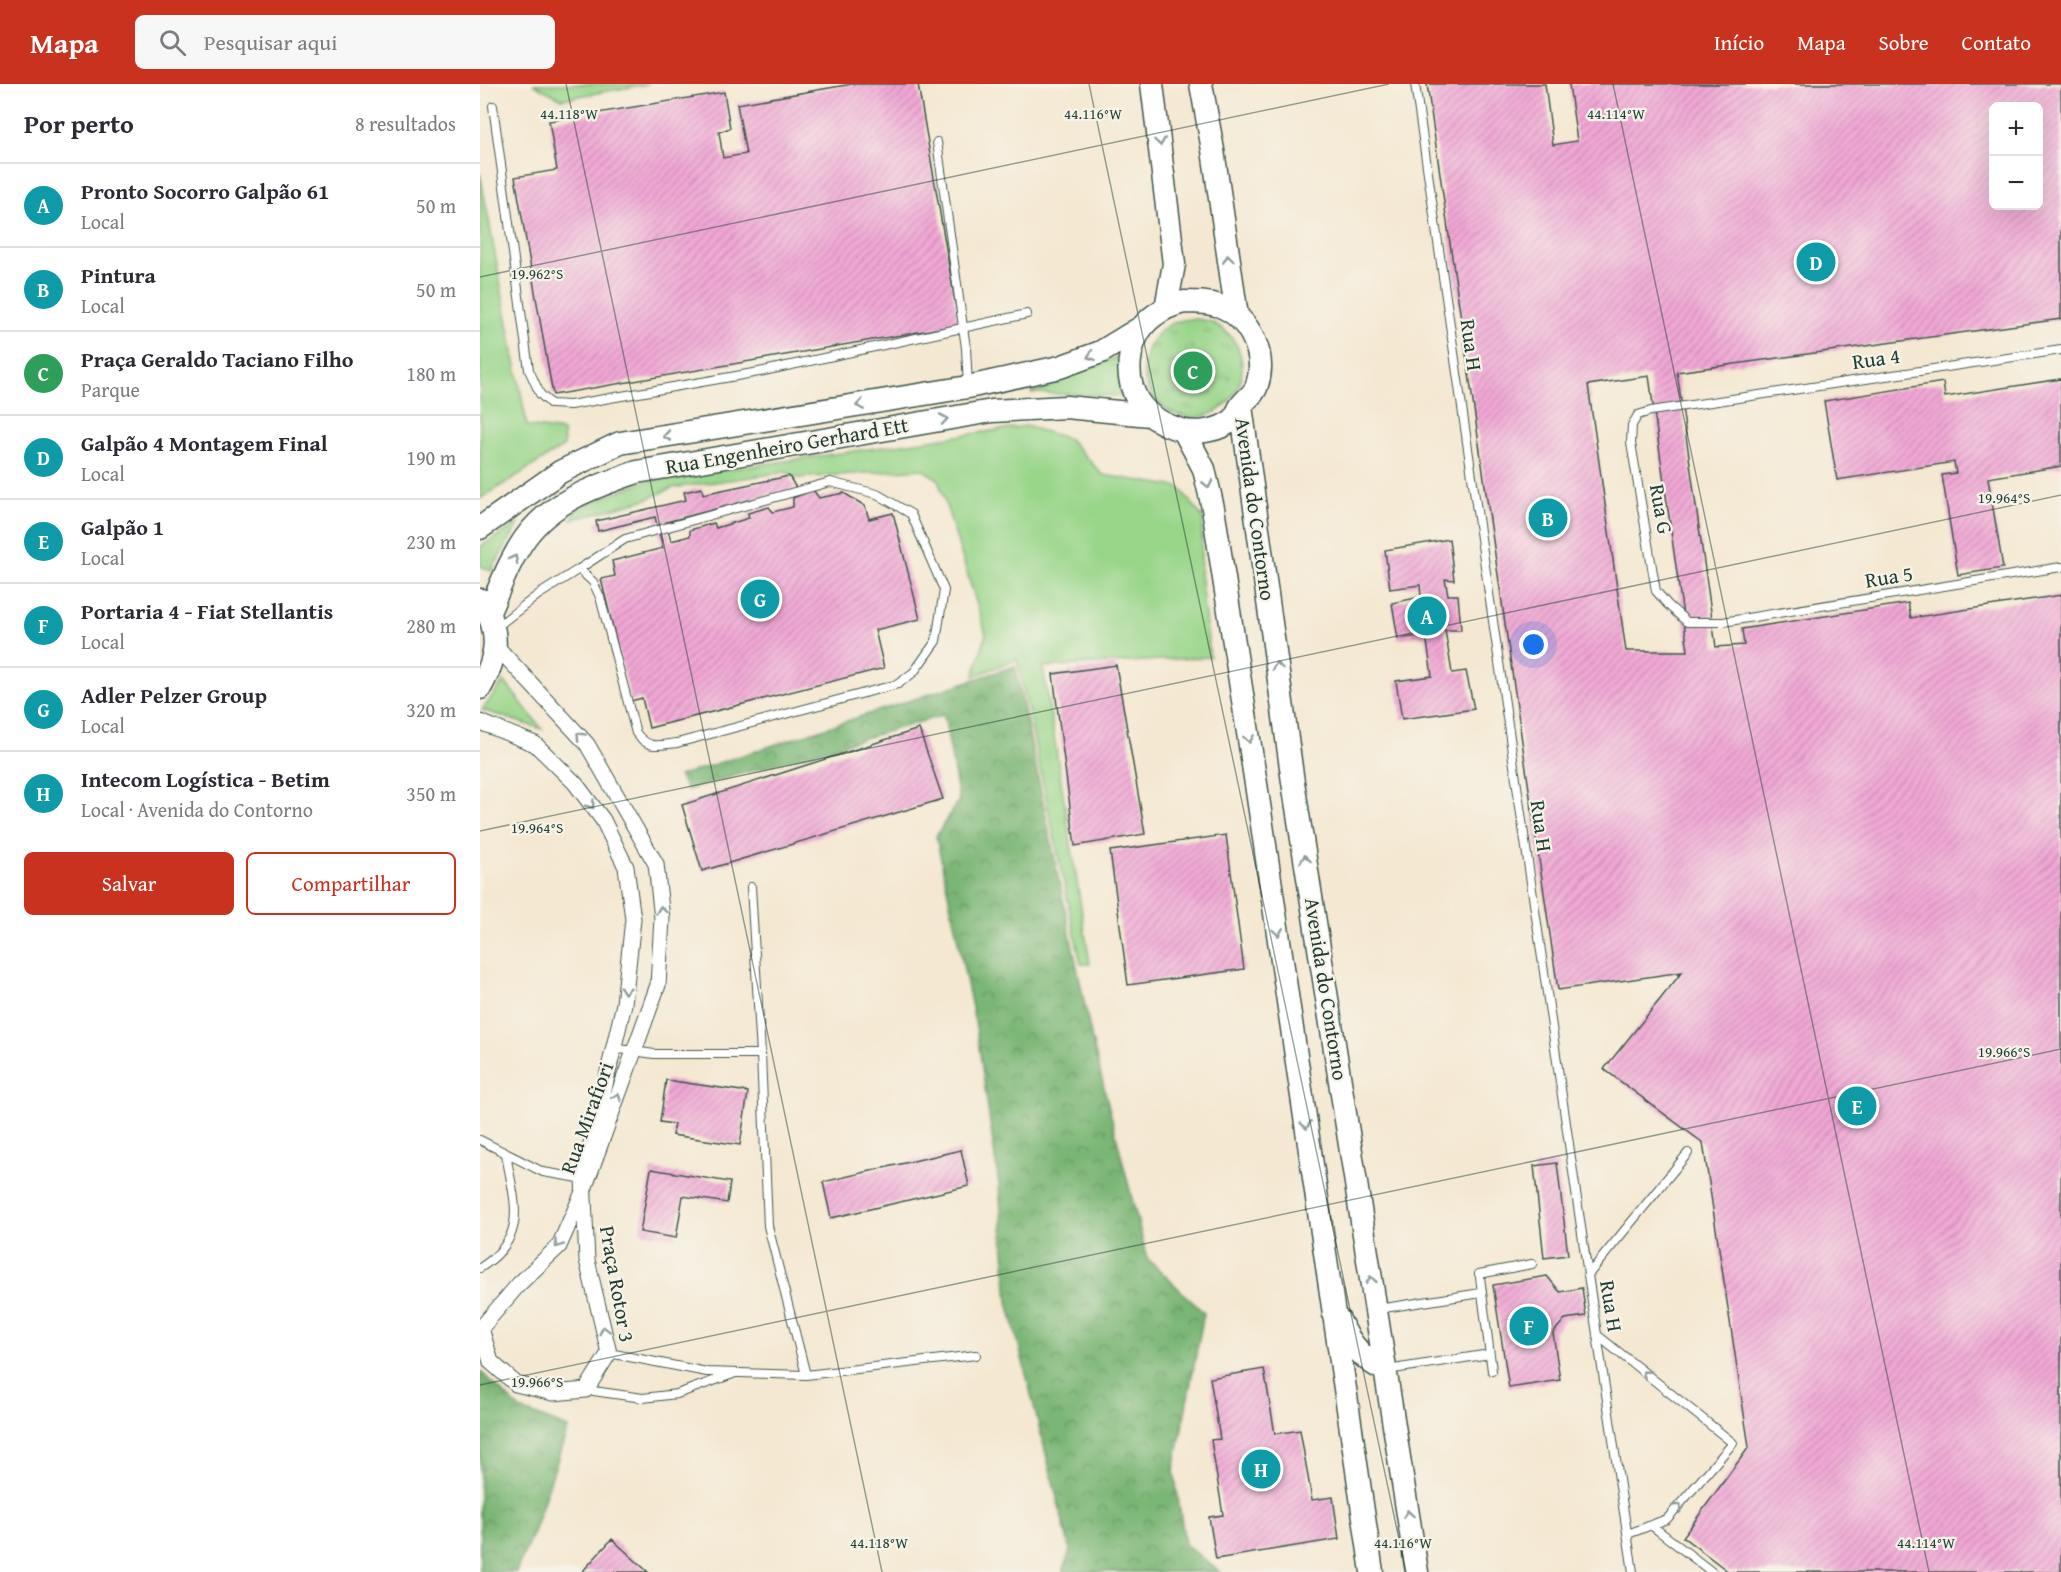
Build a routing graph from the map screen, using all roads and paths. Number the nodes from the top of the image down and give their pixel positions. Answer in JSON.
{"nodes":[{"id":1,"x":1152,"y":84,"type":"edge"},
{"id":2,"x":1201,"y":84,"type":"edge"},
{"id":3,"x":1414,"y":84,"type":"edge"},
{"id":4,"x":493,"y":106,"type":"dead end"},
{"id":5,"x":937,"y":142,"type":"dead end"},
{"id":6,"x":1166,"y":308,"type":"junction"},
{"id":7,"x":1027,"y":314,"type":"dead end"},
{"id":8,"x":1237,"y":316,"type":"junction"},
{"id":9,"x":1142,"y":327,"type":"junction"},
{"id":10,"x":963,"y":329,"type":"junction"},
{"id":11,"x":2061,"y":350,"type":"edge"},
{"id":12,"x":968,"y":387,"type":"junction"},
{"id":13,"x":1697,"y":404,"type":"joint"},
{"id":14,"x":1241,"y":406,"type":"junction"},
{"id":15,"x":1150,"y":415,"type":"junction"},
{"id":16,"x":1184,"y":431,"type":"junction"},
{"id":17,"x":480,"y":528,"type":"edge"},
{"id":18,"x":2061,"y":567,"type":"edge"},
{"id":19,"x":579,"y":569,"type":"junction"},
{"id":20,"x":490,"y":621,"type":"edge"},
{"id":21,"x":1723,"y":622,"type":"joint"},
{"id":22,"x":480,"y":688,"type":"edge"},
{"id":23,"x":480,"y":722,"type":"edge"},
{"id":24,"x":751,"y":887,"type":"dead end"},
{"id":25,"x":614,"y":1048,"type":"junction"},
{"id":26,"x":633,"y":1052,"type":"junction"},
{"id":27,"x":761,"y":1054,"type":"junction"},
{"id":28,"x":480,"y":1140,"type":"edge"},
{"id":29,"x":1688,"y":1153,"type":"dead end"},
{"id":30,"x":506,"y":1154,"type":"junction"},
{"id":31,"x":584,"y":1183,"type":"junction"},
{"id":32,"x":1532,"y":1264,"type":"dead end"},
{"id":33,"x":480,"y":1268,"type":"edge"},
{"id":34,"x":1588,"y":1275,"type":"junction"},
{"id":35,"x":1481,"y":1293,"type":"junction"},
{"id":36,"x":1333,"y":1308,"type":"junction"},
{"id":37,"x":1376,"y":1309,"type":"junction"},
{"id":38,"x":481,"y":1328,"type":"edge"},
{"id":39,"x":1597,"y":1335,"type":"junction"},
{"id":40,"x":609,"y":1353,"type":"junction"},
{"id":41,"x":1490,"y":1354,"type":"junction"},
{"id":42,"x":975,"y":1355,"type":"dead end"},
{"id":43,"x":1385,"y":1370,"type":"junction"},
{"id":44,"x":1492,"y":1371,"type":"dead end"},
{"id":45,"x":738,"y":1373,"type":"junction"},
{"id":46,"x":806,"y":1374,"type":"junction"},
{"id":47,"x":586,"y":1390,"type":"junction"},
{"id":48,"x":1651,"y":1525,"type":"junction"},
{"id":49,"x":1628,"y":1534,"type":"junction"},
{"id":50,"x":1372,"y":1572,"type":"edge"},
{"id":51,"x":1417,"y":1572,"type":"edge"},
{"id":52,"x":1633,"y":1572,"type":"edge"},
{"id":53,"x":1712,"y":1572,"type":"edge"}],
"edges":[{"from":1,"to":6,"type":"street","one_way":true},
{"from":8,"to":2,"type":"street","one_way":true},
{"from":3,"to":34,"type":"lane","name":"Rua H"},
{"from":4,"to":10,"type":"lane"},
{"from":5,"to":10,"type":"lane"},
{"from":6,"to":8,"type":"street"},
{"from":6,"to":9,"type":"street"},
{"from":7,"to":10,"type":"lane"},
{"from":8,"to":14,"type":"street"},
{"from":9,"to":12,"type":"street","name":"Rua Engenheiro Gerhard Ett","one_way":true},
{"from":9,"to":15,"type":"street"},
{"from":10,"to":12,"type":"lane"},
{"from":11,"to":13,"type":"lane","name":"Rua 4"},
{"from":12,"to":17,"type":"street","name":"Rua Engenheiro Gerhard Ett","one_way":true},
{"from":13,"to":21,"type":"lane","name":"Rua G"},
{"from":14,"to":16,"type":"street"},
{"from":37,"to":14,"type":"street","name":"Avenida do Contorno","one_way":true},
{"from":15,"to":16,"type":"street"},
{"from":20,"to":15,"type":"street","name":"Rua Engenheiro Gerhard Ett","one_way":true},
{"from":16,"to":36,"type":"street","name":"Avenida do Contorno","one_way":true},
{"from":18,"to":21,"type":"lane","name":"Rua 5"},
{"from":19,"to":19,"type":"lane"},
{"from":19,"to":20,"type":"lane"},
{"from":20,"to":22,"type":"street","name":"Rua Engenheiro Gerhard Ett"},
{"from":26,"to":20,"type":"street","name":"Rua Mirafiori","one_way":true},
{"from":23,"to":25,"type":"street","name":"Rua Mirafiori","one_way":true},
{"from":24,"to":27,"type":"lane"},
{"from":25,"to":26,"type":"lane"},
{"from":25,"to":31,"type":"street","name":"Rua Mirafiori"},
{"from":26,"to":27,"type":"lane"},
{"from":31,"to":26,"type":"street","name":"Rua Mirafiori","one_way":true},
{"from":27,"to":46,"type":"lane"},
{"from":28,"to":30,"type":"lane"},
{"from":29,"to":34,"type":"lane"},
{"from":30,"to":31,"type":"lane"},
{"from":30,"to":33,"type":"lane"},
{"from":31,"to":38,"type":"street","name":"Praça Rotor 3","one_way":true},
{"from":40,"to":31,"type":"street","name":"Praça Rotor 3","one_way":true},
{"from":32,"to":35,"type":"lane"},
{"from":34,"to":39,"type":"lane","name":"Rua H"},
{"from":35,"to":37,"type":"lane"},
{"from":35,"to":41,"type":"lane"},
{"from":36,"to":43,"type":"street"},
{"from":36,"to":50,"type":"street","name":"Avenida do Contorno"},
{"from":37,"to":43,"type":"street","name":"Avenida do Contorno"},
{"from":38,"to":47,"type":"street","name":"Praça Rotor 3"},
{"from":48,"to":39,"type":"lane","one_way":true},
{"from":39,"to":49,"type":"lane","name":"Rua H"},
{"from":40,"to":45,"type":"lane"},
{"from":40,"to":47,"type":"street","name":"Praça Rotor 3"},
{"from":41,"to":43,"type":"lane"},
{"from":41,"to":44,"type":"lane"},
{"from":42,"to":46,"type":"lane"},
{"from":51,"to":43,"type":"street","name":"Avenida do Contorno","one_way":true},
{"from":45,"to":46,"type":"lane"},
{"from":45,"to":47,"type":"lane"},
{"from":48,"to":49,"type":"lane"},
{"from":48,"to":53,"type":"lane"},
{"from":49,"to":52,"type":"lane","name":"Rua H"}]}
